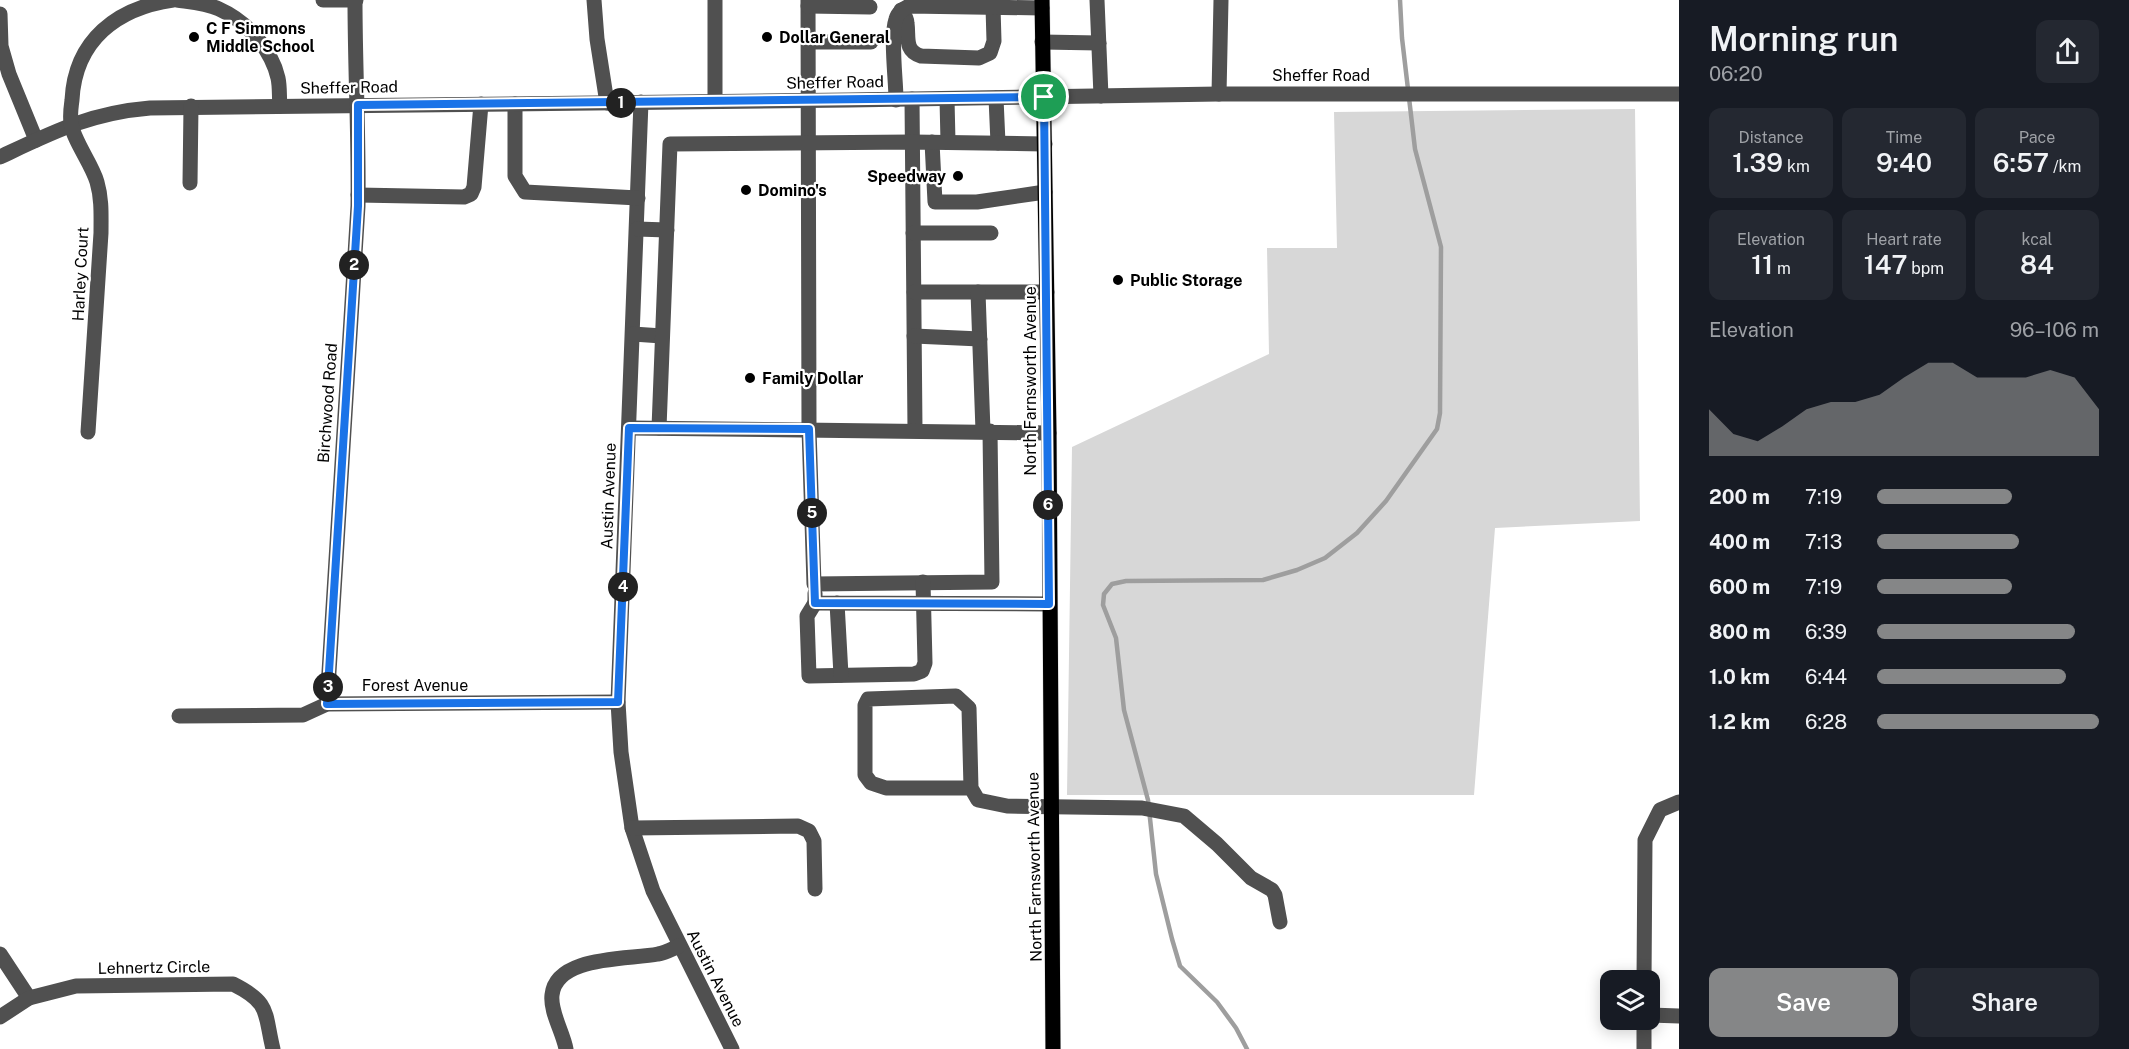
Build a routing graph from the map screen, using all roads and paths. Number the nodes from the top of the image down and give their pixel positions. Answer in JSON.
{"nodes":[{"id":1,"x":175,"y":0,"type":"edge"},
{"id":2,"x":323,"y":0,"type":"edge"},
{"id":3,"x":356,"y":0,"type":"edge"},
{"id":4,"x":594,"y":0,"type":"edge"},
{"id":5,"x":715,"y":0,"type":"edge"},
{"id":6,"x":1097,"y":0,"type":"edge"},
{"id":7,"x":1221,"y":0,"type":"edge"},
{"id":8,"x":808,"y":3,"type":"edge"},
{"id":9,"x":1042,"y":4,"type":"edge"},
{"id":10,"x":870,"y":7,"type":"dead end"},
{"id":11,"x":993,"y":7,"type":"junction"},
{"id":12,"x":901,"y":10,"type":"junction"},
{"id":13,"x":0,"y":14,"type":"edge"},
{"id":14,"x":808,"y":42,"type":"junction"},
{"id":15,"x":871,"y":42,"type":"dead end"},
{"id":16,"x":1042,"y":42,"type":"junction"},
{"id":17,"x":1099,"y":43,"type":"junction"},
{"id":18,"x":1219,"y":94,"type":"junction"},
{"id":19,"x":1679,"y":94,"type":"edge"},
{"id":20,"x":1101,"y":96,"type":"junction"},
{"id":21,"x":1044,"y":97,"type":"junction"},
{"id":22,"x":996,"y":98,"type":"junction"},
{"id":23,"x":904,"y":99,"type":"junction"},
{"id":24,"x":947,"y":99,"type":"junction"},
{"id":25,"x":715,"y":101,"type":"junction"},
{"id":26,"x":809,"y":101,"type":"junction"},
{"id":27,"x":641,"y":102,"type":"junction"},
{"id":28,"x":607,"y":103,"type":"junction"},
{"id":29,"x":482,"y":104,"type":"junction"},
{"id":30,"x":515,"y":104,"type":"junction"},
{"id":31,"x":358,"y":105,"type":"junction"},
{"id":32,"x":191,"y":106,"type":"junction"},
{"id":33,"x":280,"y":106,"type":"junction"},
{"id":34,"x":70,"y":124,"type":"junction"},
{"id":35,"x":36,"y":140,"type":"junction"},
{"id":36,"x":912,"y":142,"type":"junction"},
{"id":37,"x":932,"y":142,"type":"junction"},
{"id":38,"x":948,"y":142,"type":"junction"},
{"id":39,"x":998,"y":143,"type":"junction"},
{"id":40,"x":809,"y":144,"type":"junction"},
{"id":41,"x":1045,"y":144,"type":"junction"},
{"id":42,"x":0,"y":157,"type":"edge"},
{"id":43,"x":190,"y":183,"type":"dead end"},
{"id":44,"x":1045,"y":192,"type":"junction"},
{"id":45,"x":935,"y":194,"type":"junction"},
{"id":46,"x":358,"y":195,"type":"junction"},
{"id":47,"x":913,"y":195,"type":"junction"},
{"id":48,"x":638,"y":198,"type":"junction"},
{"id":49,"x":637,"y":229,"type":"junction"},
{"id":50,"x":667,"y":230,"type":"junction"},
{"id":51,"x":913,"y":233,"type":"junction"},
{"id":52,"x":991,"y":233,"type":"dead end"},
{"id":53,"x":914,"y":291,"type":"junction"},
{"id":54,"x":978,"y":292,"type":"junction"},
{"id":55,"x":1047,"y":292,"type":"junction"},
{"id":56,"x":633,"y":334,"type":"junction"},
{"id":57,"x":662,"y":336,"type":"junction"},
{"id":58,"x":914,"y":336,"type":"junction"},
{"id":59,"x":980,"y":339,"type":"junction"},
{"id":60,"x":629,"y":428,"type":"junction"},
{"id":61,"x":658,"y":428,"type":"junction"},
{"id":62,"x":809,"y":429,"type":"junction"},
{"id":63,"x":915,"y":430,"type":"junction"},
{"id":64,"x":986,"y":431,"type":"junction"},
{"id":65,"x":88,"y":432,"type":"dead end"},
{"id":66,"x":1049,"y":433,"type":"junction"},
{"id":67,"x":923,"y":582,"type":"junction"},
{"id":68,"x":814,"y":584,"type":"junction"},
{"id":69,"x":815,"y":603,"type":"junction"},
{"id":70,"x":837,"y":603,"type":"junction"},
{"id":71,"x":923,"y":603,"type":"junction"},
{"id":72,"x":1049,"y":604,"type":"junction"},
{"id":73,"x":841,"y":675,"type":"junction"},
{"id":74,"x":618,"y":702,"type":"junction"},
{"id":75,"x":327,"y":704,"type":"junction"},
{"id":76,"x":179,"y":716,"type":"dead end"},
{"id":77,"x":971,"y":788,"type":"junction"},
{"id":78,"x":1679,"y":802,"type":"edge"},
{"id":79,"x":1051,"y":807,"type":"junction"},
{"id":80,"x":632,"y":828,"type":"junction"},
{"id":81,"x":815,"y":889,"type":"dead end"},
{"id":82,"x":1280,"y":922,"type":"dead end"},
{"id":83,"x":680,"y":946,"type":"junction"},
{"id":84,"x":0,"y":954,"type":"edge"},
{"id":85,"x":1644,"y":970,"type":"edge"},
{"id":86,"x":29,"y":998,"type":"junction"},
{"id":87,"x":1679,"y":1016,"type":"edge"},
{"id":88,"x":0,"y":1017,"type":"edge"},
{"id":89,"x":1660,"y":1018,"type":"edge"},
{"id":90,"x":1645,"y":1030,"type":"edge"},
{"id":91,"x":273,"y":1049,"type":"edge"},
{"id":92,"x":566,"y":1049,"type":"edge"},
{"id":93,"x":732,"y":1049,"type":"edge"},
{"id":94,"x":1053,"y":1049,"type":"edge"},
{"id":95,"x":1644,"y":1049,"type":"edge"}],
"edges":[{"from":1,"to":33,"type":"street"},
{"from":1,"to":34,"type":"street"},
{"from":2,"to":3,"type":"street"},
{"from":3,"to":31,"type":"street","name":"Birchwood Road"},
{"from":4,"to":28,"type":"street"},
{"from":5,"to":25,"type":"street"},
{"from":6,"to":17,"type":"street"},
{"from":7,"to":18,"type":"street"},
{"from":8,"to":10,"type":"street"},
{"from":8,"to":14,"type":"street"},
{"from":9,"to":11,"type":"street"},
{"from":9,"to":16,"type":"main road","name":"North Farnsworth Avenue"},
{"from":11,"to":12,"type":"street"},
{"from":11,"to":12,"type":"street"},
{"from":12,"to":23,"type":"street"},
{"from":13,"to":35,"type":"street"},
{"from":14,"to":15,"type":"street"},
{"from":14,"to":26,"type":"street"},
{"from":16,"to":17,"type":"street"},
{"from":16,"to":21,"type":"main road","name":"North Farnsworth Avenue"},
{"from":17,"to":20,"type":"street"},
{"from":18,"to":19,"type":"street","name":"Sheffer Road"},
{"from":18,"to":20,"type":"street","name":"Sheffer Road"},
{"from":20,"to":21,"type":"street","name":"Sheffer Road"},
{"from":21,"to":22,"type":"street","name":"Sheffer Road"},
{"from":21,"to":41,"type":"main road","name":"North Farnsworth Avenue"},
{"from":22,"to":24,"type":"street","name":"Sheffer Road"},
{"from":22,"to":39,"type":"street"},
{"from":23,"to":24,"type":"street","name":"Sheffer Road"},
{"from":23,"to":26,"type":"street","name":"Sheffer Road"},
{"from":23,"to":36,"type":"street"},
{"from":24,"to":38,"type":"street"},
{"from":25,"to":26,"type":"street","name":"Sheffer Road"},
{"from":25,"to":27,"type":"street","name":"Sheffer Road"},
{"from":26,"to":40,"type":"street"},
{"from":27,"to":28,"type":"street","name":"Sheffer Road"},
{"from":27,"to":48,"type":"street","name":"Austin Avenue"},
{"from":28,"to":30,"type":"street","name":"Sheffer Road"},
{"from":29,"to":30,"type":"street","name":"Sheffer Road"},
{"from":29,"to":31,"type":"street","name":"Sheffer Road"},
{"from":29,"to":46,"type":"street"},
{"from":30,"to":48,"type":"street"},
{"from":31,"to":33,"type":"street","name":"Sheffer Road"},
{"from":31,"to":46,"type":"street","name":"Birchwood Road"},
{"from":32,"to":33,"type":"street","name":"Sheffer Road"},
{"from":32,"to":34,"type":"street","name":"Sheffer Road"},
{"from":32,"to":43,"type":"street"},
{"from":34,"to":35,"type":"street","name":"Sheffer Road"},
{"from":34,"to":65,"type":"street","name":"Harley Court"},
{"from":35,"to":42,"type":"street","name":"Sheffer Road"},
{"from":36,"to":37,"type":"street"},
{"from":36,"to":40,"type":"street"},
{"from":36,"to":47,"type":"street"},
{"from":37,"to":38,"type":"street"},
{"from":37,"to":45,"type":"street"},
{"from":38,"to":39,"type":"street"},
{"from":39,"to":41,"type":"street"},
{"from":40,"to":50,"type":"street"},
{"from":40,"to":62,"type":"street"},
{"from":41,"to":44,"type":"main road","name":"North Farnsworth Avenue"},
{"from":44,"to":45,"type":"street"},
{"from":44,"to":55,"type":"main road","name":"North Farnsworth Avenue"},
{"from":45,"to":47,"type":"street"},
{"from":46,"to":75,"type":"street","name":"Birchwood Road"},
{"from":47,"to":51,"type":"street"},
{"from":48,"to":49,"type":"street","name":"Austin Avenue"},
{"from":49,"to":50,"type":"street"},
{"from":49,"to":56,"type":"street","name":"Austin Avenue"},
{"from":50,"to":57,"type":"street"},
{"from":51,"to":52,"type":"street"},
{"from":51,"to":53,"type":"street"},
{"from":53,"to":54,"type":"street"},
{"from":53,"to":58,"type":"street"},
{"from":54,"to":55,"type":"street"},
{"from":54,"to":59,"type":"street"},
{"from":55,"to":66,"type":"main road","name":"North Farnsworth Avenue"},
{"from":56,"to":57,"type":"street"},
{"from":56,"to":60,"type":"street","name":"Austin Avenue"},
{"from":57,"to":61,"type":"street"},
{"from":58,"to":59,"type":"street"},
{"from":58,"to":63,"type":"street"},
{"from":59,"to":64,"type":"street"},
{"from":60,"to":61,"type":"street"},
{"from":60,"to":74,"type":"street","name":"Austin Avenue"},
{"from":61,"to":62,"type":"street"},
{"from":62,"to":63,"type":"street"},
{"from":62,"to":68,"type":"street"},
{"from":63,"to":64,"type":"street"},
{"from":64,"to":66,"type":"street"},
{"from":64,"to":67,"type":"street"},
{"from":66,"to":72,"type":"main road","name":"North Farnsworth Avenue"},
{"from":67,"to":68,"type":"street"},
{"from":67,"to":71,"type":"street"},
{"from":68,"to":69,"type":"street"},
{"from":69,"to":70,"type":"street"},
{"from":69,"to":73,"type":"street"},
{"from":70,"to":71,"type":"street"},
{"from":70,"to":73,"type":"street"},
{"from":71,"to":72,"type":"street"},
{"from":71,"to":73,"type":"street"},
{"from":72,"to":79,"type":"main road","name":"North Farnsworth Avenue"},
{"from":74,"to":75,"type":"street","name":"Forest Avenue"},
{"from":74,"to":80,"type":"street","name":"Austin Avenue"},
{"from":75,"to":76,"type":"street","name":"Forest Avenue"},
{"from":77,"to":77,"type":"street"},
{"from":77,"to":79,"type":"street"},
{"from":78,"to":85,"type":"street"},
{"from":79,"to":82,"type":"street"},
{"from":79,"to":94,"type":"main road","name":"North Farnsworth Avenue"},
{"from":80,"to":81,"type":"street"},
{"from":80,"to":83,"type":"street","name":"Austin Avenue"},
{"from":83,"to":92,"type":"street"},
{"from":83,"to":93,"type":"street","name":"Austin Avenue"},
{"from":84,"to":86,"type":"street"},
{"from":86,"to":88,"type":"street","name":"Lehnertz Circle"},
{"from":86,"to":91,"type":"street","name":"Lehnertz Circle"},
{"from":87,"to":89,"type":"street"},
{"from":90,"to":95,"type":"street"}]}
